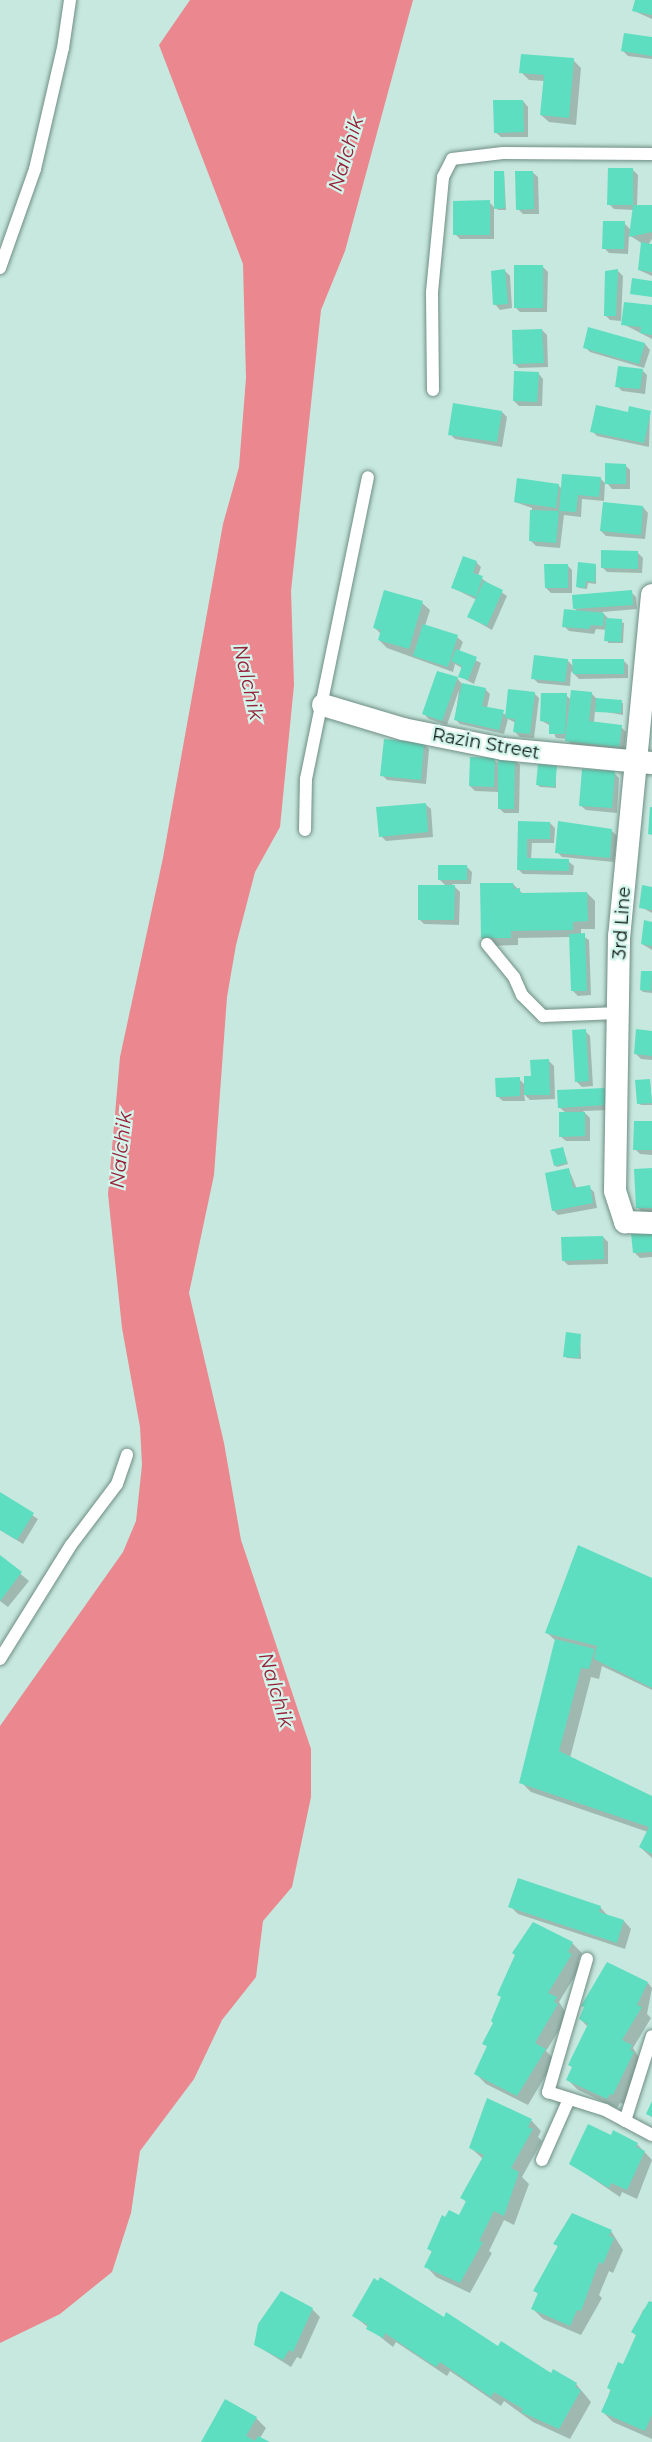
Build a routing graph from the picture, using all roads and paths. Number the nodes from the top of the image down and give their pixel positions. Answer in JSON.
{"nodes":[{"id":1,"x":70,"y":0,"type":"edge"},
{"id":2,"x":652,"y":154,"type":"edge"},
{"id":3,"x":0,"y":268,"type":"edge"},
{"id":4,"x":433,"y":390,"type":"dead end"},
{"id":5,"x":368,"y":477,"type":"dead end"},
{"id":6,"x":652,"y":595,"type":"edge"},
{"id":7,"x":323,"y":705,"type":"junction"},
{"id":8,"x":644,"y":763,"type":"edge"},
{"id":9,"x":305,"y":831,"type":"dead end"},
{"id":10,"x":487,"y":945,"type":"dead end"},
{"id":11,"x":618,"y":1013,"type":"junction"},
{"id":12,"x":652,"y":1223,"type":"edge"},
{"id":13,"x":127,"y":1455,"type":"dead end"},
{"id":14,"x":0,"y":1659,"type":"edge"},
{"id":15,"x":588,"y":1959,"type":"dead end"},
{"id":16,"x":652,"y":2036,"type":"edge"},
{"id":17,"x":569,"y":2099,"type":"junction"},
{"id":18,"x":625,"y":2121,"type":"junction"},
{"id":19,"x":652,"y":2135,"type":"edge"},
{"id":20,"x":542,"y":2160,"type":"dead end"}],
"edges":[{"from":1,"to":3,"type":"lane"},
{"from":2,"to":4,"type":"lane"},
{"from":5,"to":7,"type":"lane"},
{"from":6,"to":8,"type":"street","name":"3rd Line"},
{"from":7,"to":8,"type":"street","name":"Razin Street"},
{"from":7,"to":9,"type":"lane"},
{"from":8,"to":11,"type":"street","name":"3rd Line"},
{"from":10,"to":11,"type":"lane"},
{"from":11,"to":12,"type":"street","name":"3rd Line"},
{"from":13,"to":14,"type":"lane"},
{"from":15,"to":17,"type":"lane"},
{"from":16,"to":18,"type":"lane"},
{"from":17,"to":18,"type":"lane"},
{"from":17,"to":20,"type":"lane"},
{"from":18,"to":19,"type":"lane"}]}
